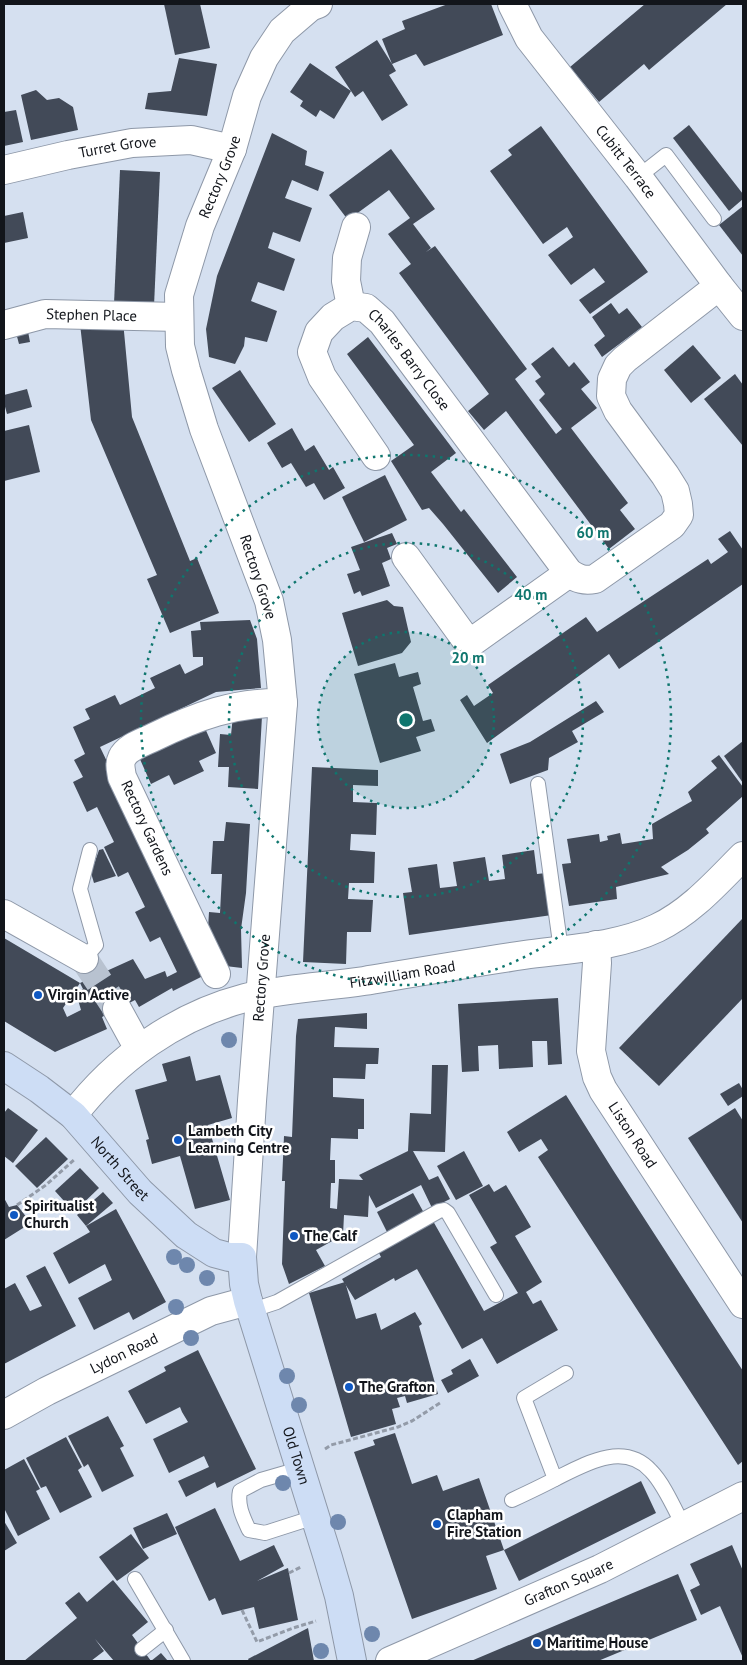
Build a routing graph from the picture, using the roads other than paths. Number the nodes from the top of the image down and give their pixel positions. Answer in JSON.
{"nodes":[{"id":1,"x":512,"y":4,"type":"edge"},
{"id":2,"x":312,"y":5,"type":"edge"},
{"id":3,"x":232,"y":149,"type":"junction"},
{"id":4,"x":4,"y":170,"type":"edge"},
{"id":5,"x":638,"y":177,"type":"junction"},
{"id":6,"x":714,"y":219,"type":"dead end"},
{"id":7,"x":356,"y":227,"type":"dead end"},
{"id":8,"x":719,"y":286,"type":"junction"},
{"id":9,"x":351,"y":306,"type":"junction"},
{"id":10,"x":743,"y":316,"type":"edge"},
{"id":11,"x":179,"y":317,"type":"junction"},
{"id":12,"x":4,"y":325,"type":"edge"},
{"id":13,"x":376,"y":456,"type":"dead end"},
{"id":14,"x":406,"y":557,"type":"dead end"},
{"id":15,"x":569,"y":572,"type":"junction"},
{"id":16,"x":283,"y":703,"type":"junction"},
{"id":17,"x":538,"y":784,"type":"dead end"},
{"id":18,"x":90,"y":850,"type":"dead end"},
{"id":19,"x":743,"y":856,"type":"edge"},
{"id":20,"x":4,"y":914,"type":"edge"},
{"id":21,"x":596,"y":945,"type":"junction"},
{"id":22,"x":561,"y":950,"type":"junction"},
{"id":23,"x":84,"y":959,"type":"joint"},
{"id":24,"x":216,"y":974,"type":"dead end"},
{"id":25,"x":260,"y":995,"type":"junction"},
{"id":26,"x":117,"y":1009,"type":"tunnel mouth"},
{"id":27,"x":139,"y":1049,"type":"junction"},
{"id":28,"x":5,"y":1069,"type":"edge"},
{"id":29,"x":73,"y":1115,"type":"junction"},
{"id":30,"x":243,"y":1254,"type":"junction"},
{"id":31,"x":496,"y":1295,"type":"dead end"},
{"id":32,"x":743,"y":1304,"type":"edge"},
{"id":33,"x":249,"y":1306,"type":"junction"},
{"id":34,"x":566,"y":1373,"type":"dead end"},
{"id":35,"x":4,"y":1415,"type":"edge"},
{"id":36,"x":299,"y":1469,"type":"junction"},
{"id":37,"x":555,"y":1479,"type":"junction"},
{"id":38,"x":743,"y":1496,"type":"edge"},
{"id":39,"x":512,"y":1500,"type":"dead end"},
{"id":40,"x":315,"y":1517,"type":"junction"},
{"id":41,"x":684,"y":1527,"type":"junction"},
{"id":42,"x":135,"y":1579,"type":"dead end"},
{"id":43,"x":166,"y":1630,"type":"junction"},
{"id":44,"x":142,"y":1649,"type":"dead end"},
{"id":45,"x":183,"y":1661,"type":"edge"},
{"id":46,"x":352,"y":1661,"type":"edge"},
{"id":47,"x":390,"y":1661,"type":"edge"}],
"edges":[{"from":1,"to":5,"type":"street","name":"Cubitt Terrace"},
{"from":2,"to":3,"type":"street","name":"Rectory Grove"},
{"from":3,"to":4,"type":"street","name":"Turret Grove"},
{"from":3,"to":11,"type":"street","name":"Rectory Grove"},
{"from":5,"to":6,"type":"lane"},
{"from":5,"to":8,"type":"street","name":"Cubitt Terrace"},
{"from":7,"to":9,"type":"street"},
{"from":8,"to":10,"type":"street","name":"Cubitt Terrace"},
{"from":8,"to":15,"type":"street"},
{"from":9,"to":13,"type":"street","name":"Charles Barry Close"},
{"from":9,"to":15,"type":"street","name":"Charles Barry Close"},
{"from":11,"to":12,"type":"street","name":"Stephen Place"},
{"from":11,"to":16,"type":"street","name":"Rectory Grove"},
{"from":14,"to":15,"type":"street"},
{"from":16,"to":24,"type":"street","name":"Rectory Gardens"},
{"from":16,"to":25,"type":"street","name":"Rectory Grove"},
{"from":17,"to":22,"type":"lane"},
{"from":18,"to":23,"type":"lane"},
{"from":19,"to":21,"type":"street","name":"Fitzwilliam Road"},
{"from":20,"to":23,"type":"street"},
{"from":21,"to":22,"type":"street","name":"Fitzwilliam Road"},
{"from":21,"to":32,"type":"street","name":"Liston Road"},
{"from":22,"to":25,"type":"street","name":"Fitzwilliam Road"},
{"from":25,"to":27,"type":"street","name":"Fitzwilliam Road"},
{"from":25,"to":30,"type":"street","name":"Rectory Grove"},
{"from":26,"to":27,"type":"street"},
{"from":27,"to":29,"type":"street","name":"Fitzwilliam Road"},
{"from":28,"to":29,"type":"main road","name":"North Street"},
{"from":29,"to":30,"type":"main road","name":"North Street"},
{"from":30,"to":33,"type":"main road","name":"Old Town"},
{"from":31,"to":33,"type":"lane"},
{"from":33,"to":35,"type":"street","name":"Lydon Road"},
{"from":33,"to":36,"type":"main road","name":"Old Town"},
{"from":34,"to":37,"type":"lane"},
{"from":36,"to":40,"type":"main road","name":"Old Town"},
{"from":36,"to":40,"type":"lane"},
{"from":37,"to":39,"type":"lane"},
{"from":37,"to":41,"type":"lane"},
{"from":38,"to":41,"type":"street","name":"Grafton Square"},
{"from":40,"to":46,"type":"main road","name":"Old Town"},
{"from":41,"to":47,"type":"street","name":"Grafton Square"},
{"from":42,"to":43,"type":"lane"},
{"from":43,"to":44,"type":"lane"},
{"from":43,"to":45,"type":"lane"}]}
